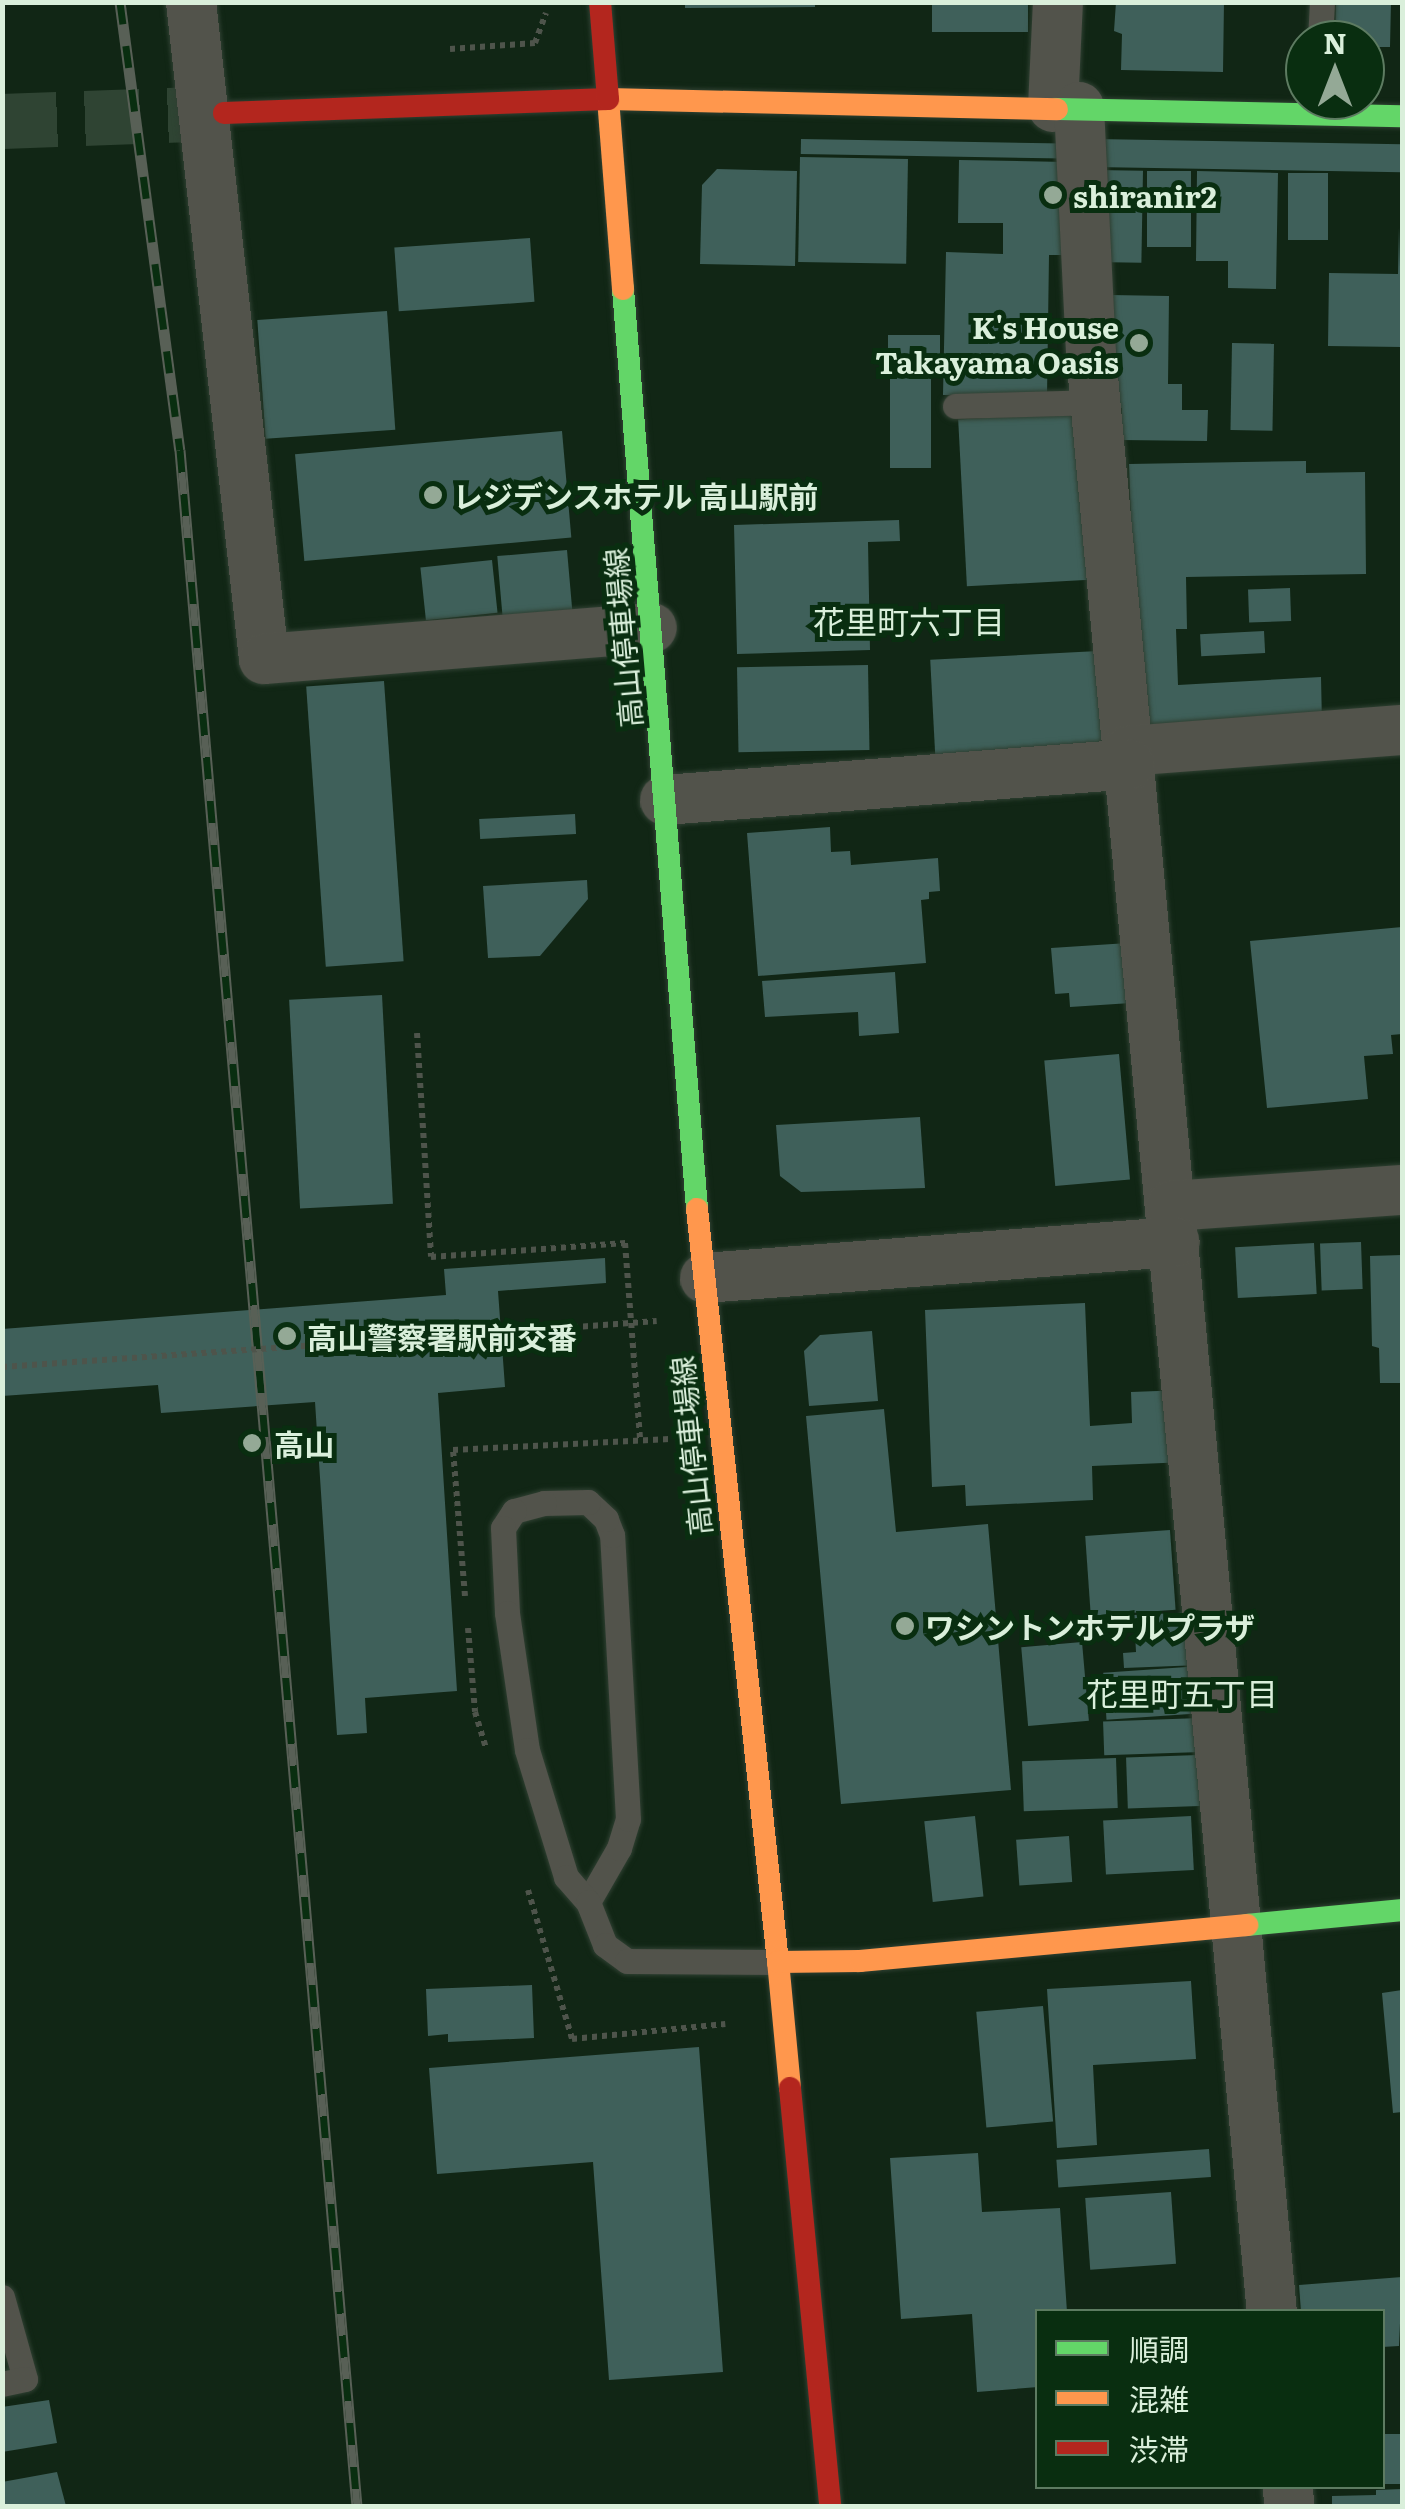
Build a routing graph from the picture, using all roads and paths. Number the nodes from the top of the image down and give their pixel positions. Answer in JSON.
{"nodes":[{"id":1,"x":191,"y":2,"type":"edge"},
{"id":2,"x":545,"y":2,"type":"edge"},
{"id":3,"x":600,"y":2,"type":"edge"},
{"id":4,"x":1058,"y":2,"type":"edge"},
{"id":5,"x":438,"y":50,"type":"dead end"},
{"id":6,"x":608,"y":98,"type":"junction"},
{"id":7,"x":1066,"y":107,"type":"junction"},
{"id":8,"x":224,"y":113,"type":"tunnel mouth"},
{"id":9,"x":1402,"y":116,"type":"edge"},
{"id":10,"x":1096,"y":402,"type":"junction"},
{"id":11,"x":955,"y":406,"type":"dead end"},
{"id":12,"x":652,"y":628,"type":"junction"},
{"id":13,"x":1402,"y":730,"type":"edge"},
{"id":14,"x":1129,"y":757,"type":"junction"},
{"id":15,"x":666,"y":800,"type":"junction"},
{"id":16,"x":417,"y":1033,"type":"dead end"},
{"id":17,"x":1402,"y":1190,"type":"edge"},
{"id":18,"x":1173,"y":1224,"type":"junction"},
{"id":19,"x":705,"y":1278,"type":"junction"},
{"id":20,"x":657,"y":1321,"type":"dead end"},
{"id":21,"x":629,"y":1324,"type":"junction"},
{"id":22,"x":2,"y":1367,"type":"edge"},
{"id":23,"x":640,"y":1439,"type":"dead end"},
{"id":24,"x":588,"y":1902,"type":"junction"},
{"id":25,"x":1402,"y":1910,"type":"edge"},
{"id":26,"x":1238,"y":1926,"type":"junction"},
{"id":27,"x":778,"y":1962,"type":"junction"},
{"id":28,"x":2,"y":2297,"type":"edge"},
{"id":29,"x":1272,"y":2309,"type":"edge"},
{"id":30,"x":2,"y":2384,"type":"edge"},
{"id":31,"x":830,"y":2506,"type":"edge"}],
"edges":[{"from":1,"to":12,"type":"street"},
{"from":2,"to":5,"type":"path"},
{"from":3,"to":6,"type":"main road","name":"高山停車場線"},
{"from":4,"to":7,"type":"street"},
{"from":6,"to":7,"type":"main road"},
{"from":6,"to":8,"type":"main road"},
{"from":6,"to":12,"type":"main road","name":"高山停車場線"},
{"from":7,"to":9,"type":"main road"},
{"from":7,"to":10,"type":"street"},
{"from":10,"to":11,"type":"lane"},
{"from":10,"to":14,"type":"street"},
{"from":12,"to":15,"type":"main road","name":"高山停車場線"},
{"from":13,"to":14,"type":"street"},
{"from":14,"to":15,"type":"street"},
{"from":14,"to":18,"type":"street"},
{"from":15,"to":19,"type":"main road","name":"高山停車場線"},
{"from":16,"to":21,"type":"path"},
{"from":17,"to":18,"type":"street"},
{"from":18,"to":19,"type":"street"},
{"from":18,"to":26,"type":"street"},
{"from":19,"to":27,"type":"main road","name":"高山停車場線"},
{"from":20,"to":21,"type":"path"},
{"from":21,"to":22,"type":"path","bridge":true},
{"from":21,"to":23,"type":"path"},
{"from":24,"to":24,"type":"lane"},
{"from":24,"to":27,"type":"lane"},
{"from":25,"to":26,"type":"main road"},
{"from":26,"to":27,"type":"main road"},
{"from":26,"to":29,"type":"street"},
{"from":27,"to":31,"type":"main road","name":"高山停車場線"},
{"from":28,"to":30,"type":"lane"}]}
